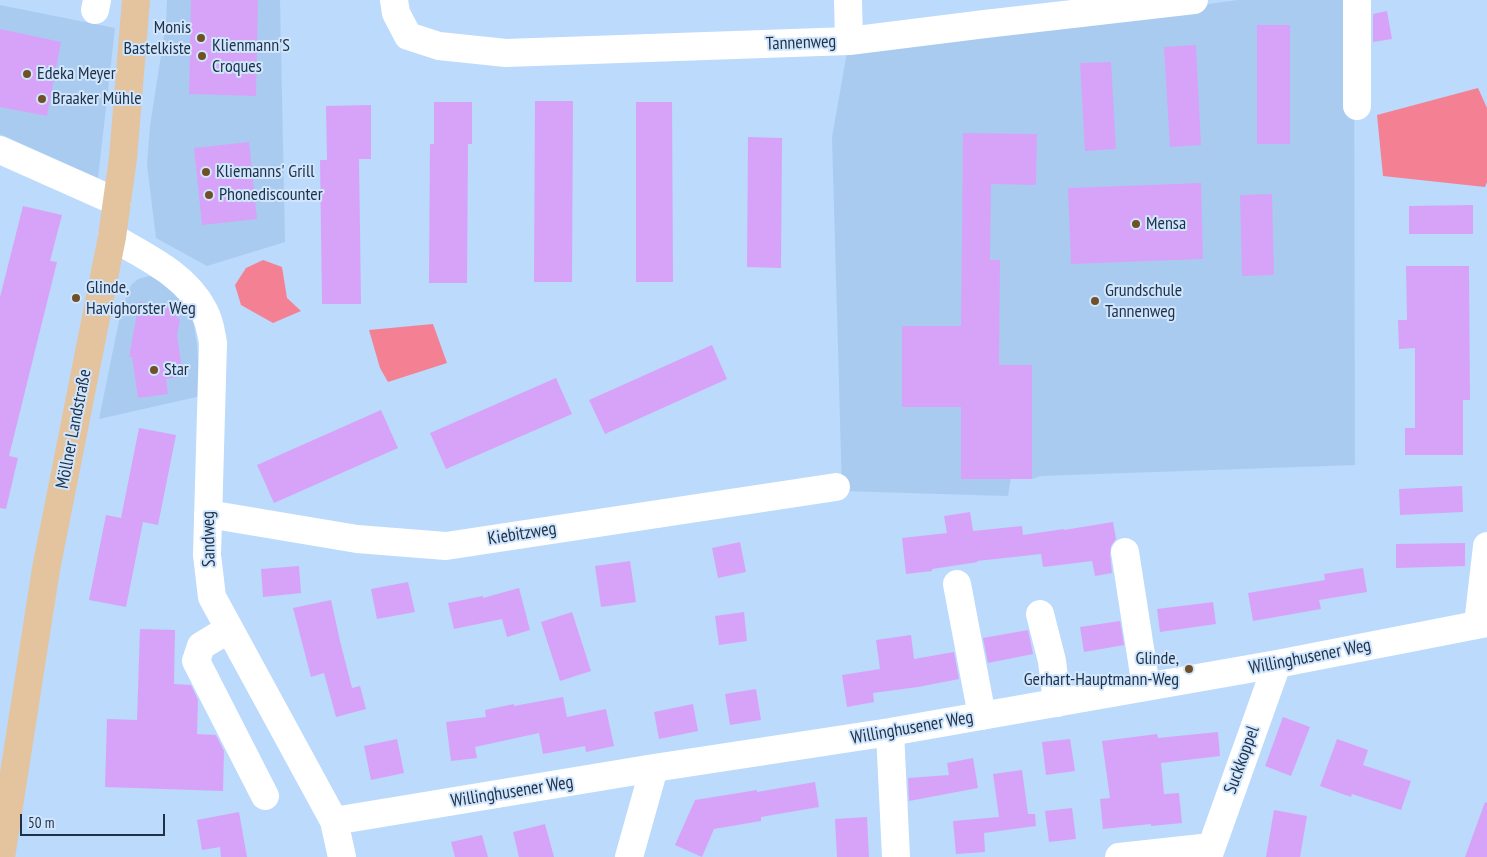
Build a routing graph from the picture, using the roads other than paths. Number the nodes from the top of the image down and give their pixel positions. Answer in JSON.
{"nodes":[{"id":1,"x":136,"y":0,"type":"edge"},
{"id":2,"x":394,"y":0,"type":"edge"},
{"id":3,"x":848,"y":0,"type":"edge"},
{"id":4,"x":1194,"y":0,"type":"edge"},
{"id":5,"x":1357,"y":0,"type":"edge"},
{"id":6,"x":849,"y":41,"type":"junction"},
{"id":7,"x":1358,"y":106,"type":"dead end"},
{"id":8,"x":0,"y":150,"type":"edge"},
{"id":9,"x":117,"y":202,"type":"junction"},
{"id":10,"x":112,"y":237,"type":"junction"},
{"id":11,"x":836,"y":486,"type":"dead end"},
{"id":12,"x":208,"y":514,"type":"junction"},
{"id":13,"x":1487,"y":546,"type":"edge"},
{"id":14,"x":1125,"y":552,"type":"dead end"},
{"id":15,"x":957,"y":584,"type":"dead end"},
{"id":16,"x":1040,"y":614,"type":"dead end"},
{"id":17,"x":1482,"y":624,"type":"edge"},
{"id":18,"x":229,"y":629,"type":"junction"},
{"id":19,"x":1277,"y":664,"type":"junction"},
{"id":20,"x":1146,"y":687,"type":"junction"},
{"id":21,"x":1057,"y":703,"type":"junction"},
{"id":22,"x":982,"y":716,"type":"junction"},
{"id":23,"x":890,"y":732,"type":"junction"},
{"id":24,"x":654,"y":768,"type":"junction"},
{"id":25,"x":265,"y":796,"type":"dead end"},
{"id":26,"x":334,"y":821,"type":"junction"},
{"id":27,"x":1210,"y":852,"type":"edge"},
{"id":28,"x":1,"y":857,"type":"edge"},
{"id":29,"x":342,"y":857,"type":"edge"},
{"id":30,"x":628,"y":857,"type":"edge"},
{"id":31,"x":896,"y":857,"type":"edge"},
{"id":32,"x":1119,"y":857,"type":"edge"}],
"edges":[{"from":1,"to":9,"type":"main road","name":"Möllner Landstraße"},
{"from":2,"to":6,"type":"street","name":"Tannenweg"},
{"from":3,"to":6,"type":"street"},
{"from":4,"to":6,"type":"street","name":"Tannenweg"},
{"from":5,"to":7,"type":"street"},
{"from":8,"to":9,"type":"street"},
{"from":9,"to":10,"type":"main road","name":"Möllner Landstraße"},
{"from":10,"to":12,"type":"street","name":"Sandweg"},
{"from":10,"to":28,"type":"main road","name":"Möllner Landstraße"},
{"from":11,"to":12,"type":"street","name":"Kiebitzweg"},
{"from":12,"to":18,"type":"street","name":"Sandweg"},
{"from":13,"to":17,"type":"street"},
{"from":14,"to":20,"type":"street"},
{"from":15,"to":22,"type":"street"},
{"from":16,"to":21,"type":"street"},
{"from":17,"to":19,"type":"street","name":"Willinghusener Weg"},
{"from":18,"to":25,"type":"street"},
{"from":18,"to":26,"type":"street","name":"Sandweg"},
{"from":19,"to":20,"type":"street","name":"Willinghusener Weg"},
{"from":19,"to":27,"type":"street","name":"Suckkoppel"},
{"from":20,"to":21,"type":"street","name":"Willinghusener Weg"},
{"from":21,"to":22,"type":"street","name":"Willinghusener Weg"},
{"from":22,"to":23,"type":"street","name":"Willinghusener Weg"},
{"from":23,"to":24,"type":"street","name":"Willinghusener Weg"},
{"from":23,"to":31,"type":"street"},
{"from":24,"to":26,"type":"street","name":"Willinghusener Weg"},
{"from":24,"to":30,"type":"street"},
{"from":26,"to":29,"type":"street","name":"Sandweg"},
{"from":27,"to":32,"type":"street"}]}
